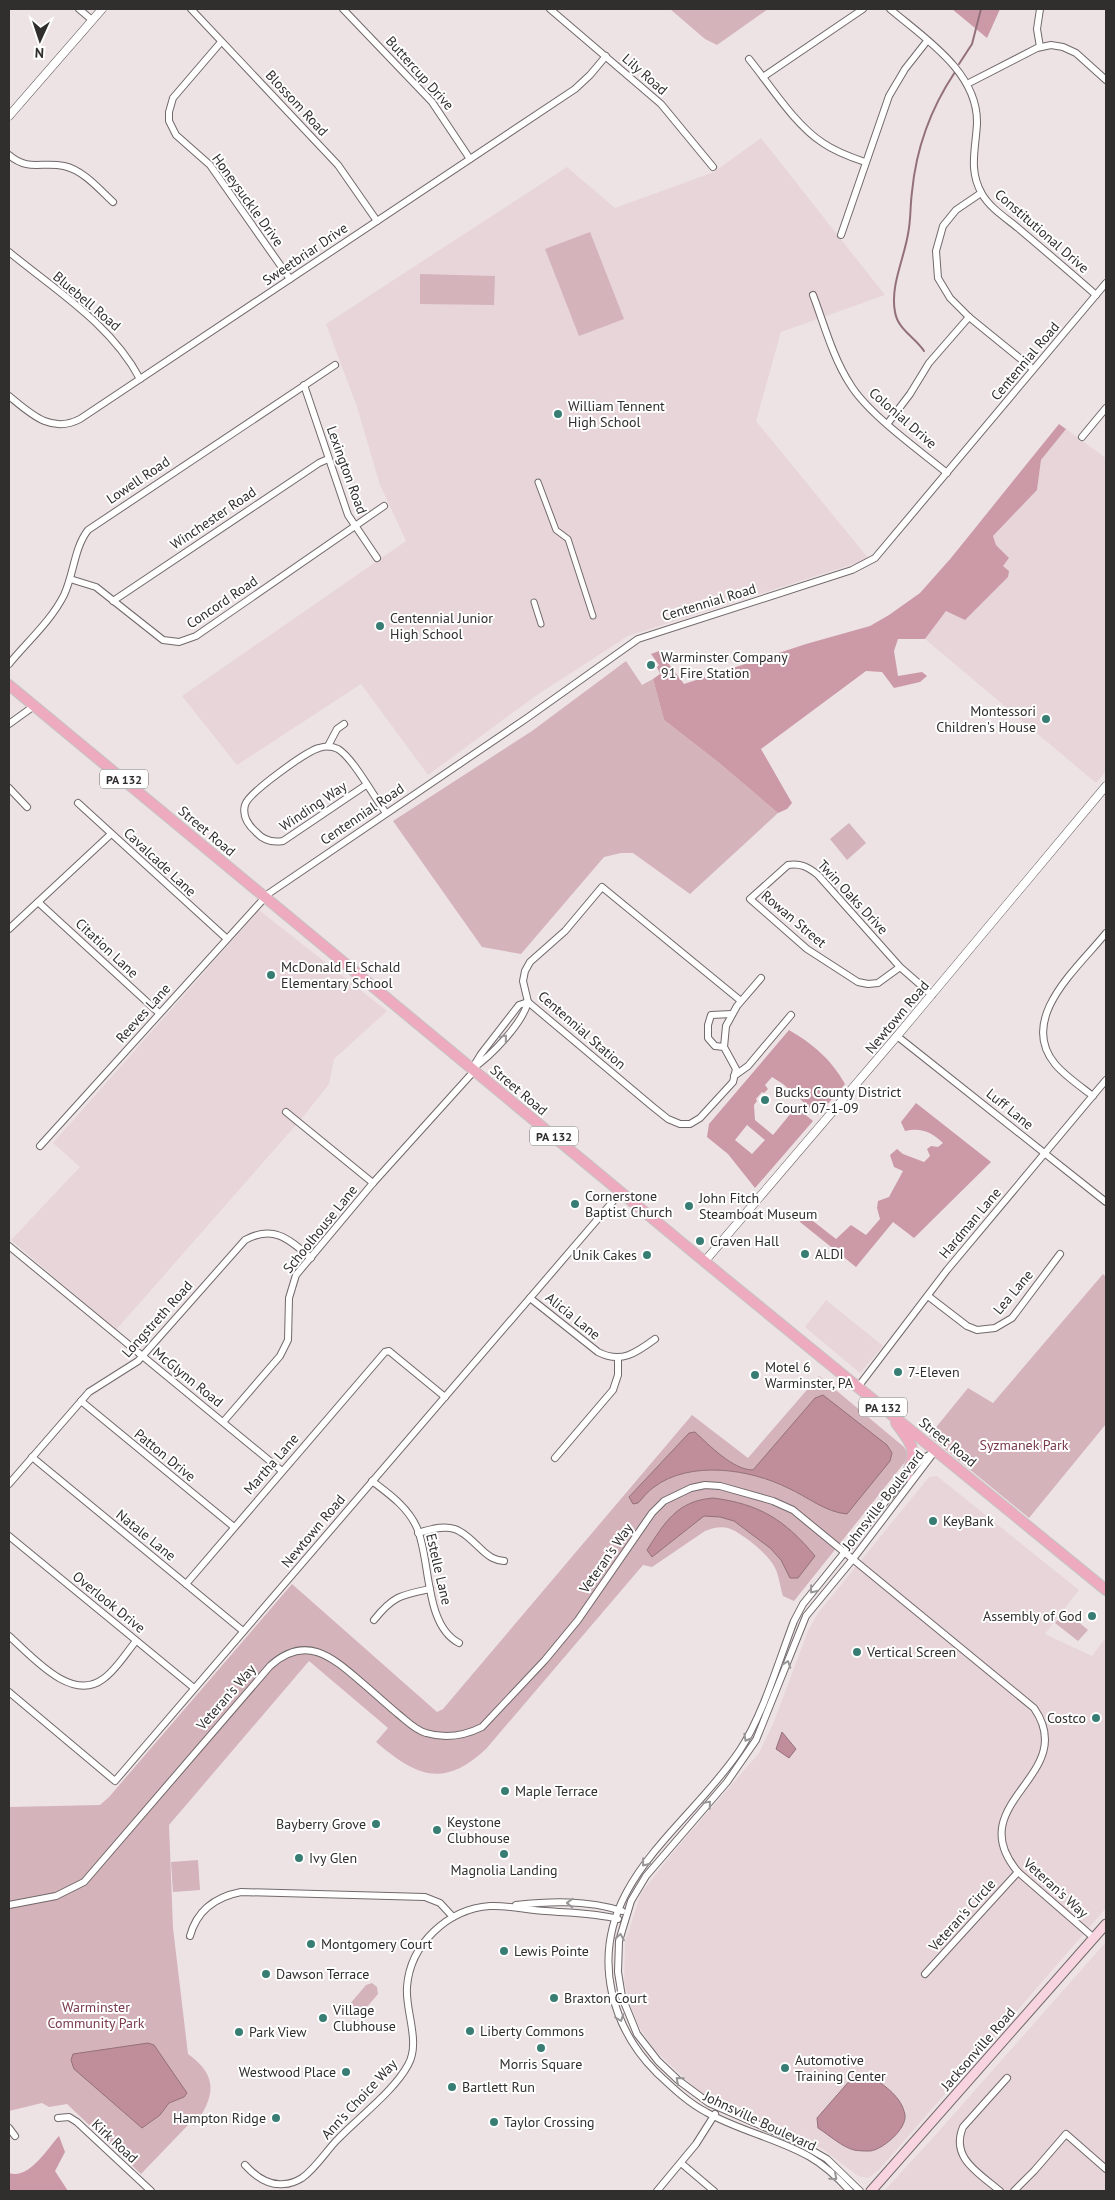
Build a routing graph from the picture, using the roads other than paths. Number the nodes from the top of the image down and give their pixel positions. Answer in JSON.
{"nodes":[{"id":1,"x":79,"y":9,"type":"edge"},
{"id":2,"x":102,"y":9,"type":"edge"},
{"id":3,"x":191,"y":9,"type":"edge"},
{"id":4,"x":344,"y":9,"type":"edge"},
{"id":5,"x":550,"y":9,"type":"edge"},
{"id":6,"x":863,"y":9,"type":"edge"},
{"id":7,"x":890,"y":9,"type":"edge"},
{"id":8,"x":1040,"y":9,"type":"edge"},
{"id":9,"x":92,"y":20,"type":"junction"},
{"id":10,"x":927,"y":41,"type":"junction"},
{"id":11,"x":221,"y":42,"type":"junction"},
{"id":12,"x":1040,"y":47,"type":"junction"},
{"id":13,"x":606,"y":56,"type":"junction"},
{"id":14,"x":750,"y":59,"type":"dead end"},
{"id":15,"x":763,"y":77,"type":"junction"},
{"id":16,"x":1106,"y":80,"type":"edge"},
{"id":17,"x":967,"y":84,"type":"junction"},
{"id":18,"x":9,"y":116,"type":"edge"},
{"id":19,"x":9,"y":155,"type":"edge"},
{"id":20,"x":470,"y":159,"type":"junction"},
{"id":21,"x":864,"y":162,"type":"junction"},
{"id":22,"x":714,"y":167,"type":"dead end"},
{"id":23,"x":982,"y":193,"type":"junction"},
{"id":24,"x":113,"y":202,"type":"dead end"},
{"id":25,"x":377,"y":221,"type":"junction"},
{"id":26,"x":841,"y":235,"type":"dead end"},
{"id":27,"x":9,"y":252,"type":"edge"},
{"id":28,"x":290,"y":279,"type":"junction"},
{"id":29,"x":1106,"y":283,"type":"edge"},
{"id":30,"x":813,"y":295,"type":"dead end"},
{"id":31,"x":1096,"y":295,"type":"junction"},
{"id":32,"x":969,"y":317,"type":"junction"},
{"id":33,"x":335,"y":365,"type":"dead end"},
{"id":34,"x":1033,"y":369,"type":"junction"},
{"id":35,"x":140,"y":379,"type":"junction"},
{"id":36,"x":304,"y":385,"type":"junction"},
{"id":37,"x":9,"y":396,"type":"edge"},
{"id":38,"x":1106,"y":408,"type":"edge"},
{"id":39,"x":888,"y":423,"type":"junction"},
{"id":40,"x":1082,"y":437,"type":"dead end"},
{"id":41,"x":328,"y":459,"type":"junction"},
{"id":42,"x":947,"y":473,"type":"junction"},
{"id":43,"x":538,"y":482,"type":"dead end"},
{"id":44,"x":384,"y":506,"type":"dead end"},
{"id":45,"x":355,"y":526,"type":"junction"},
{"id":46,"x":377,"y":558,"type":"dead end"},
{"id":47,"x":70,"y":579,"type":"junction"},
{"id":48,"x":113,"y":601,"type":"junction"},
{"id":49,"x":534,"y":602,"type":"dead end"},
{"id":50,"x":593,"y":616,"type":"dead end"},
{"id":51,"x":541,"y":624,"type":"dead end"},
{"id":52,"x":9,"y":664,"type":"edge"},
{"id":53,"x":9,"y":685,"type":"edge"},
{"id":54,"x":34,"y":706,"type":"junction"},
{"id":55,"x":9,"y":724,"type":"edge"},
{"id":56,"x":344,"y":724,"type":"dead end"},
{"id":57,"x":328,"y":746,"type":"junction"},
{"id":58,"x":366,"y":785,"type":"junction"},
{"id":59,"x":1106,"y":786,"type":"edge"},
{"id":60,"x":9,"y":788,"type":"edge"},
{"id":61,"x":78,"y":803,"type":"dead end"},
{"id":62,"x":27,"y":807,"type":"dead end"},
{"id":63,"x":386,"y":813,"type":"junction"},
{"id":64,"x":111,"y":834,"type":"junction"},
{"id":65,"x":265,"y":897,"type":"junction"},
{"id":66,"x":750,"y":899,"type":"joint"},
{"id":67,"x":38,"y":902,"type":"junction"},
{"id":68,"x":9,"y":929,"type":"edge"},
{"id":69,"x":1106,"y":933,"type":"edge"},
{"id":70,"x":226,"y":938,"type":"junction"},
{"id":71,"x":900,"y":966,"type":"junction"},
{"id":72,"x":761,"y":978,"type":"dead end"},
{"id":73,"x":932,"y":995,"type":"junction"},
{"id":74,"x":741,"y":1001,"type":"junction"},
{"id":75,"x":528,"y":1002,"type":"junction"},
{"id":76,"x":159,"y":1013,"type":"junction"},
{"id":77,"x":732,"y":1014,"type":"junction"},
{"id":78,"x":790,"y":1015,"type":"dead end"},
{"id":79,"x":897,"y":1036,"type":"junction"},
{"id":80,"x":724,"y":1047,"type":"junction"},
{"id":81,"x":473,"y":1069,"type":"junction"},
{"id":82,"x":734,"y":1076,"type":"junction"},
{"id":83,"x":1106,"y":1080,"type":"edge"},
{"id":84,"x":1093,"y":1096,"type":"junction"},
{"id":85,"x":286,"y":1112,"type":"dead end"},
{"id":86,"x":40,"y":1146,"type":"dead end"},
{"id":87,"x":1045,"y":1154,"type":"junction"},
{"id":88,"x":374,"y":1183,"type":"junction"},
{"id":89,"x":620,"y":1192,"type":"junction"},
{"id":90,"x":1105,"y":1200,"type":"edge"},
{"id":91,"x":9,"y":1246,"type":"edge"},
{"id":92,"x":1060,"y":1254,"type":"dead end"},
{"id":93,"x":311,"y":1258,"type":"junction"},
{"id":94,"x":705,"y":1262,"type":"junction"},
{"id":95,"x":928,"y":1296,"type":"junction"},
{"id":96,"x":530,"y":1298,"type":"junction"},
{"id":97,"x":655,"y":1339,"type":"dead end"},
{"id":98,"x":143,"y":1356,"type":"junction"},
{"id":99,"x":618,"y":1358,"type":"junction"},
{"id":100,"x":858,"y":1386,"type":"junction"},
{"id":101,"x":445,"y":1396,"type":"junction"},
{"id":102,"x":81,"y":1401,"type":"junction"},
{"id":103,"x":887,"y":1410,"type":"junction"},
{"id":104,"x":224,"y":1422,"type":"junction"},
{"id":105,"x":936,"y":1450,"type":"junction"},
{"id":106,"x":32,"y":1457,"type":"junction"},
{"id":107,"x":555,"y":1458,"type":"dead end"},
{"id":108,"x":282,"y":1471,"type":"junction"},
{"id":109,"x":906,"y":1476,"type":"junction"},
{"id":110,"x":372,"y":1481,"type":"junction"},
{"id":111,"x":9,"y":1484,"type":"edge"},
{"id":112,"x":234,"y":1527,"type":"junction"},
{"id":113,"x":418,"y":1533,"type":"junction"},
{"id":114,"x":9,"y":1536,"type":"edge"},
{"id":115,"x":844,"y":1552,"type":"junction"},
{"id":116,"x":853,"y":1559,"type":"junction"},
{"id":117,"x":504,"y":1561,"type":"dead end"},
{"id":118,"x":186,"y":1584,"type":"junction"},
{"id":119,"x":430,"y":1589,"type":"junction"},
{"id":120,"x":1106,"y":1590,"type":"edge"},
{"id":121,"x":374,"y":1620,"type":"dead end"},
{"id":122,"x":243,"y":1631,"type":"junction"},
{"id":123,"x":9,"y":1636,"type":"edge"},
{"id":124,"x":136,"y":1641,"type":"junction"},
{"id":125,"x":459,"y":1643,"type":"dead end"},
{"id":126,"x":194,"y":1688,"type":"junction"},
{"id":127,"x":9,"y":1692,"type":"edge"},
{"id":128,"x":1018,"y":1872,"type":"junction"},
{"id":129,"x":9,"y":1905,"type":"edge"},
{"id":130,"x":507,"y":1906,"type":"junction"},
{"id":131,"x":618,"y":1910,"type":"junction"},
{"id":132,"x":627,"y":1912,"type":"junction"},
{"id":133,"x":453,"y":1917,"type":"junction"},
{"id":134,"x":616,"y":1918,"type":"junction"},
{"id":135,"x":624,"y":1921,"type":"junction"},
{"id":136,"x":1106,"y":1924,"type":"edge"},
{"id":137,"x":190,"y":1936,"type":"dead end"},
{"id":138,"x":1094,"y":1938,"type":"junction"},
{"id":139,"x":925,"y":1974,"type":"dead end"},
{"id":140,"x":1007,"y":2078,"type":"dead end"},
{"id":141,"x":718,"y":2108,"type":"junction"},
{"id":142,"x":714,"y":2116,"type":"junction"},
{"id":143,"x":58,"y":2118,"type":"dead end"},
{"id":144,"x":9,"y":2128,"type":"edge"},
{"id":145,"x":14,"y":2136,"type":"dead end"},
{"id":146,"x":681,"y":2163,"type":"junction"},
{"id":147,"x":245,"y":2165,"type":"dead end"},
{"id":148,"x":1106,"y":2169,"type":"edge"},
{"id":149,"x":150,"y":2191,"type":"edge"},
{"id":150,"x":657,"y":2191,"type":"edge"},
{"id":151,"x":714,"y":2191,"type":"edge"},
{"id":152,"x":850,"y":2191,"type":"edge"},
{"id":153,"x":860,"y":2191,"type":"edge"},
{"id":154,"x":871,"y":2191,"type":"edge"},
{"id":155,"x":1000,"y":2191,"type":"edge"},
{"id":156,"x":1014,"y":2191,"type":"edge"}],
"edges":[{"from":1,"to":9,"type":"street"},
{"from":2,"to":9,"type":"street"},
{"from":3,"to":11,"type":"street","name":"Blossom Road"},
{"from":4,"to":20,"type":"street","name":"Buttercup Drive"},
{"from":5,"to":13,"type":"street","name":"Lily Road"},
{"from":6,"to":15,"type":"street"},
{"from":7,"to":10,"type":"street","name":"Constitutional Drive"},
{"from":8,"to":12,"type":"street"},
{"from":9,"to":18,"type":"street"},
{"from":10,"to":17,"type":"street","name":"Constitutional Drive"},
{"from":10,"to":21,"type":"street"},
{"from":11,"to":25,"type":"street","name":"Blossom Road"},
{"from":11,"to":28,"type":"street","name":"Honeysuckle Drive"},
{"from":12,"to":16,"type":"street"},
{"from":12,"to":17,"type":"street"},
{"from":13,"to":20,"type":"street","name":"Sweetbriar Drive"},
{"from":13,"to":22,"type":"street","name":"Lily Road"},
{"from":14,"to":15,"type":"street"},
{"from":15,"to":21,"type":"street"},
{"from":17,"to":23,"type":"street","name":"Constitutional Drive"},
{"from":19,"to":24,"type":"street"},
{"from":20,"to":25,"type":"street","name":"Sweetbriar Drive"},
{"from":21,"to":26,"type":"street"},
{"from":23,"to":31,"type":"street","name":"Constitutional Drive"},
{"from":23,"to":32,"type":"street"},
{"from":25,"to":28,"type":"street","name":"Sweetbriar Drive"},
{"from":27,"to":35,"type":"street","name":"Bluebell Road"},
{"from":28,"to":35,"type":"street","name":"Sweetbriar Drive"},
{"from":29,"to":31,"type":"street","name":"Centennial Road"},
{"from":30,"to":39,"type":"street","name":"Colonial Drive"},
{"from":31,"to":34,"type":"street","name":"Centennial Road"},
{"from":32,"to":34,"type":"street"},
{"from":32,"to":39,"type":"street"},
{"from":33,"to":36,"type":"street","name":"Lowell Road"},
{"from":34,"to":42,"type":"street","name":"Centennial Road"},
{"from":35,"to":37,"type":"street","name":"Sweetbriar Drive"},
{"from":36,"to":41,"type":"street","name":"Lexington Road"},
{"from":36,"to":47,"type":"street","name":"Lowell Road"},
{"from":38,"to":40,"type":"street"},
{"from":39,"to":42,"type":"street","name":"Colonial Drive"},
{"from":41,"to":45,"type":"street","name":"Lexington Road"},
{"from":41,"to":48,"type":"street","name":"Winchester Road"},
{"from":42,"to":63,"type":"street","name":"Centennial Road"},
{"from":43,"to":50,"type":"street"},
{"from":44,"to":45,"type":"street","name":"Concord Road"},
{"from":45,"to":46,"type":"street","name":"Lexington Road"},
{"from":45,"to":48,"type":"street","name":"Concord Road"},
{"from":47,"to":48,"type":"street","name":"Concord Road"},
{"from":47,"to":52,"type":"street","name":"Lowell Road"},
{"from":49,"to":51,"type":"street"},
{"from":53,"to":54,"type":"main road","name":"Street Road","number":"PA 132"},
{"from":54,"to":55,"type":"street"},
{"from":54,"to":65,"type":"main road","name":"Street Road","number":"PA 132"},
{"from":56,"to":57,"type":"street"},
{"from":57,"to":58,"type":"street","name":"Winding Way"},
{"from":57,"to":58,"type":"street","name":"Winding Way"},
{"from":58,"to":63,"type":"street","name":"Winding Way"},
{"from":59,"to":73,"type":"street","name":"Newtown Road"},
{"from":60,"to":62,"type":"street"},
{"from":61,"to":64,"type":"street","name":"Cavalcade Lane"},
{"from":63,"to":65,"type":"street","name":"Centennial Road"},
{"from":64,"to":67,"type":"street"},
{"from":64,"to":70,"type":"street","name":"Cavalcade Lane"},
{"from":65,"to":70,"type":"street","name":"Reeves Lane"},
{"from":65,"to":81,"type":"main road","name":"Street Road","number":"PA 132"},
{"from":66,"to":71,"type":"street","name":"Rowan Street"},
{"from":66,"to":71,"type":"street","name":"Twin Oaks Drive"},
{"from":67,"to":68,"type":"street"},
{"from":67,"to":76,"type":"street","name":"Citation Lane"},
{"from":69,"to":84,"type":"street"},
{"from":70,"to":76,"type":"street","name":"Reeves Lane"},
{"from":71,"to":73,"type":"street","name":"Twin Oaks Drive"},
{"from":72,"to":74,"type":"street"},
{"from":73,"to":79,"type":"street","name":"Newtown Road"},
{"from":74,"to":75,"type":"street","name":"Centennial Station"},
{"from":74,"to":77,"type":"street"},
{"from":75,"to":81,"type":"street","name":"Schoolhouse Lane"},
{"from":75,"to":82,"type":"street","name":"Centennial Station"},
{"from":76,"to":86,"type":"street","name":"Reeves Lane"},
{"from":77,"to":80,"type":"street"},
{"from":77,"to":80,"type":"street"},
{"from":78,"to":82,"type":"street"},
{"from":79,"to":87,"type":"street","name":"Luff Lane"},
{"from":79,"to":94,"type":"street","name":"Newtown Road"},
{"from":80,"to":82,"type":"street"},
{"from":81,"to":88,"type":"street","name":"Schoolhouse Lane"},
{"from":81,"to":89,"type":"main road","name":"Street Road","number":"PA 132"},
{"from":83,"to":84,"type":"street","name":"Hardman Lane"},
{"from":84,"to":87,"type":"street","name":"Hardman Lane"},
{"from":85,"to":88,"type":"street"},
{"from":87,"to":90,"type":"street","name":"Luff Lane"},
{"from":87,"to":95,"type":"street","name":"Hardman Lane"},
{"from":88,"to":93,"type":"street","name":"Schoolhouse Lane"},
{"from":89,"to":94,"type":"main road","name":"Street Road","number":"PA 132"},
{"from":89,"to":96,"type":"street","name":"Newtown Road"},
{"from":91,"to":98,"type":"street","name":"McGlynn Road"},
{"from":92,"to":95,"type":"street","name":"Lea Lane"},
{"from":93,"to":98,"type":"street","name":"Longstreth Road"},
{"from":93,"to":104,"type":"street","name":"Schoolhouse Lane"},
{"from":94,"to":100,"type":"main road","name":"Street Road","number":"PA 132"},
{"from":95,"to":100,"type":"street","name":"Hardman Lane"},
{"from":96,"to":99,"type":"street","name":"Alicia Lane"},
{"from":96,"to":101,"type":"street","name":"Newtown Road"},
{"from":97,"to":99,"type":"street"},
{"from":98,"to":102,"type":"street","name":"Longstreth Road"},
{"from":98,"to":104,"type":"street","name":"McGlynn Road"},
{"from":99,"to":107,"type":"street"},
{"from":100,"to":103,"type":"main road","name":"Street Road","number":"PA 132"},
{"from":101,"to":108,"type":"street","name":"Martha Lane"},
{"from":101,"to":110,"type":"street","name":"Newtown Road"},
{"from":102,"to":106,"type":"street","name":"Longstreth Road"},
{"from":102,"to":112,"type":"street","name":"Patton Drive"},
{"from":103,"to":105,"type":"main road","name":"Street Road","number":"PA 132"},
{"from":103,"to":109,"type":"main road"},
{"from":104,"to":108,"type":"street","name":"McGlynn Road"},
{"from":105,"to":109,"type":"street","name":"Johnsville Boulevard"},
{"from":105,"to":116,"type":"street","name":"Johnsville Boulevard"},
{"from":105,"to":120,"type":"main road","name":"Street Road","number":"PA 132"},
{"from":106,"to":111,"type":"street","name":"Longstreth Road"},
{"from":106,"to":118,"type":"street","name":"Natale Lane"},
{"from":108,"to":112,"type":"street","name":"Martha Lane"},
{"from":109,"to":115,"type":"street","name":"Johnsville Boulevard"},
{"from":110,"to":113,"type":"street","name":"Estelle Lane"},
{"from":110,"to":122,"type":"street","name":"Newtown Road"},
{"from":112,"to":118,"type":"street","name":"Martha Lane"},
{"from":113,"to":117,"type":"street"},
{"from":113,"to":119,"type":"street","name":"Estelle Lane"},
{"from":114,"to":124,"type":"street","name":"Overlook Drive"},
{"from":115,"to":116,"type":"street","name":"Veteran's Way"},
{"from":115,"to":129,"type":"street","name":"Veteran's Way"},
{"from":115,"to":131,"type":"street","name":"Johnsville Boulevard","one_way":true},
{"from":116,"to":128,"type":"street","name":"Veteran's Way"},
{"from":132,"to":116,"type":"street","name":"Johnsville Boulevard","one_way":true},
{"from":118,"to":122,"type":"street","name":"Natale Lane"},
{"from":119,"to":121,"type":"street"},
{"from":119,"to":125,"type":"street","name":"Estelle Lane"},
{"from":122,"to":126,"type":"street","name":"Newtown Road"},
{"from":123,"to":124,"type":"street"},
{"from":124,"to":126,"type":"street","name":"Overlook Drive"},
{"from":126,"to":127,"type":"street","name":"Newtown Road"},
{"from":128,"to":138,"type":"street","name":"Veteran's Way"},
{"from":128,"to":139,"type":"street","name":"Veteran's Circle"},
{"from":131,"to":130,"type":"street","name":"Ann's Choice Way","one_way":true},
{"from":130,"to":133,"type":"street","name":"Ann's Choice Way"},
{"from":130,"to":134,"type":"street","name":"Ann's Choice Way"},
{"from":131,"to":132,"type":"street","name":"Ann's Choice Way"},
{"from":131,"to":134,"type":"street","name":"Johnsville Boulevard"},
{"from":132,"to":135,"type":"street","name":"Johnsville Boulevard"},
{"from":133,"to":137,"type":"street"},
{"from":133,"to":147,"type":"street","name":"Ann's Choice Way"},
{"from":134,"to":135,"type":"street","name":"Ann's Choice Way"},
{"from":134,"to":142,"type":"street","name":"Johnsville Boulevard","one_way":true},
{"from":141,"to":135,"type":"street","name":"Johnsville Boulevard","one_way":true},
{"from":136,"to":138,"type":"main road","name":"Jacksonville Road"},
{"from":138,"to":154,"type":"main road","name":"Jacksonville Road"},
{"from":140,"to":155,"type":"street"},
{"from":141,"to":142,"type":"street"},
{"from":141,"to":153,"type":"street","name":"Johnsville Boulevard"},
{"from":142,"to":146,"type":"street"},
{"from":142,"to":152,"type":"street","name":"Johnsville Boulevard","one_way":true},
{"from":143,"to":149,"type":"street","name":"Kirk Road"},
{"from":144,"to":145,"type":"street"},
{"from":146,"to":150,"type":"street"},
{"from":146,"to":151,"type":"street"},
{"from":148,"to":156,"type":"street"}]}
